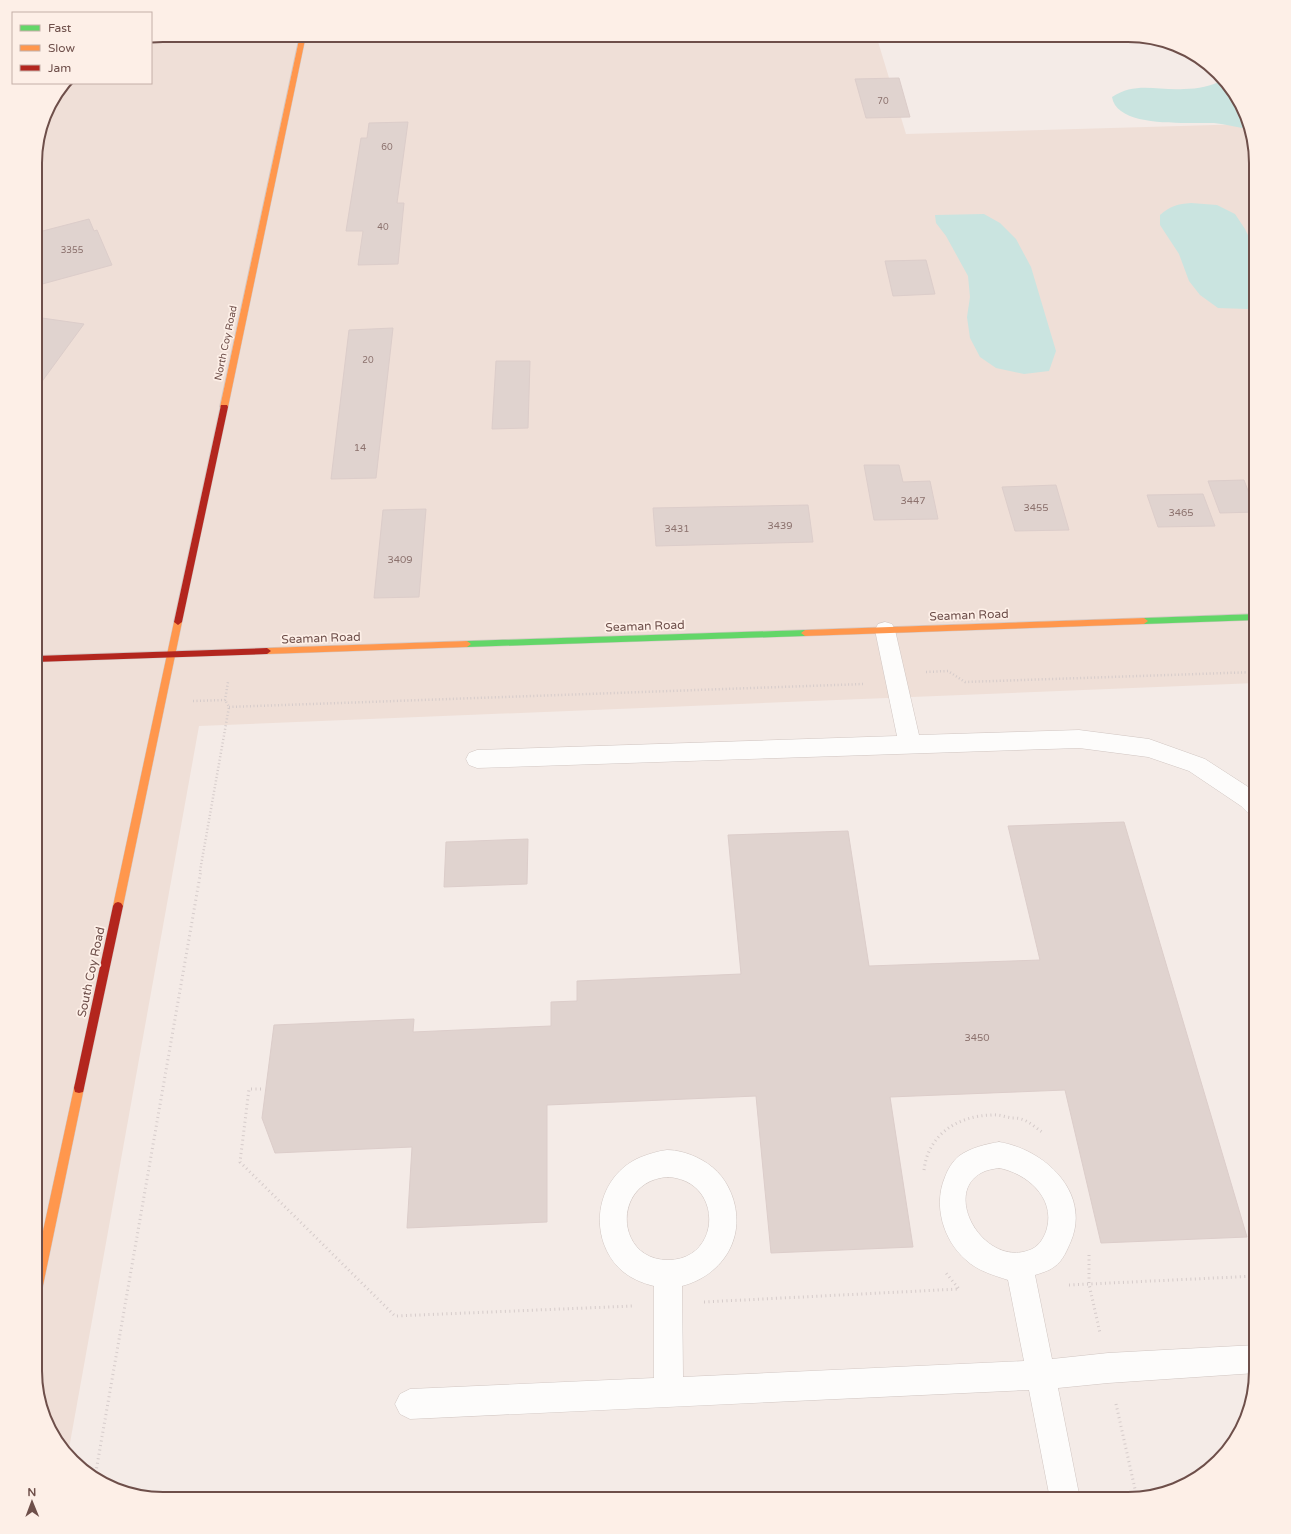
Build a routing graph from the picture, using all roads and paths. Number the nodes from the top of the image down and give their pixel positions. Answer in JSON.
{"nodes":[{"id":1,"x":302,"y":42,"type":"edge"},
{"id":2,"x":1249,"y":617,"type":"edge"},
{"id":3,"x":885,"y":630,"type":"junction"},
{"id":4,"x":233,"y":653,"type":"junction"},
{"id":5,"x":170,"y":655,"type":"junction"},
{"id":6,"x":42,"y":659,"type":"edge"},
{"id":7,"x":1249,"y":672,"type":"edge"},
{"id":8,"x":894,"y":673,"type":"junction"},
{"id":9,"x":225,"y":700,"type":"junction"},
{"id":10,"x":160,"y":702,"type":"junction"},
{"id":11,"x":229,"y":707,"type":"junction"},
{"id":12,"x":910,"y":745,"type":"junction"},
{"id":13,"x":477,"y":759,"type":"dead end"},
{"id":14,"x":1249,"y":799,"type":"edge"},
{"id":15,"x":261,"y":1089,"type":"dead end"},
{"id":16,"x":1046,"y":1135,"type":"dead end"},
{"id":17,"x":924,"y":1173,"type":"dead end"},
{"id":18,"x":1089,"y":1250,"type":"dead end"},
{"id":19,"x":42,"y":1262,"type":"edge"},
{"id":20,"x":1019,"y":1266,"type":"junction"},
{"id":21,"x":943,"y":1267,"type":"dead end"},
{"id":22,"x":668,"y":1275,"type":"junction"},
{"id":23,"x":1249,"y":1276,"type":"edge"},
{"id":24,"x":1089,"y":1284,"type":"junction"},
{"id":25,"x":667,"y":1304,"type":"junction"},
{"id":26,"x":1249,"y":1359,"type":"edge"},
{"id":27,"x":1108,"y":1368,"type":"junction"},
{"id":28,"x":1041,"y":1375,"type":"junction"},
{"id":29,"x":669,"y":1392,"type":"junction"},
{"id":30,"x":410,"y":1404,"type":"dead end"},
{"id":31,"x":96,"y":1472,"type":"edge"},
{"id":32,"x":1064,"y":1492,"type":"edge"},
{"id":33,"x":1136,"y":1492,"type":"edge"}],
"edges":[{"from":1,"to":5,"type":"street","name":"North Coy Road"},
{"from":2,"to":3,"type":"street","name":"Seaman Road"},
{"from":3,"to":4,"type":"street","name":"Seaman Road"},
{"from":3,"to":8,"type":"lane"},
{"from":4,"to":5,"type":"street","name":"Seaman Road"},
{"from":4,"to":9,"type":"path"},
{"from":5,"to":6,"type":"street","name":"Seaman Road"},
{"from":5,"to":10,"type":"street","name":"South Coy Road"},
{"from":7,"to":8,"type":"path"},
{"from":8,"to":11,"type":"path"},
{"from":8,"to":12,"type":"lane"},
{"from":9,"to":10,"type":"path"},
{"from":9,"to":11,"type":"path"},
{"from":10,"to":19,"type":"street","name":"South Coy Road"},
{"from":11,"to":31,"type":"path"},
{"from":12,"to":13,"type":"lane"},
{"from":12,"to":14,"type":"lane"},
{"from":15,"to":25,"type":"path"},
{"from":16,"to":17,"type":"path"},
{"from":18,"to":24,"type":"path"},
{"from":20,"to":20,"type":"lane"},
{"from":20,"to":28,"type":"lane"},
{"from":21,"to":25,"type":"path"},
{"from":22,"to":22,"type":"lane"},
{"from":22,"to":25,"type":"lane"},
{"from":23,"to":24,"type":"path"},
{"from":24,"to":27,"type":"path"},
{"from":25,"to":29,"type":"lane"},
{"from":26,"to":27,"type":"lane"},
{"from":27,"to":28,"type":"lane"},
{"from":27,"to":33,"type":"path"},
{"from":28,"to":29,"type":"lane"},
{"from":28,"to":32,"type":"lane"},
{"from":29,"to":30,"type":"lane"}]}
